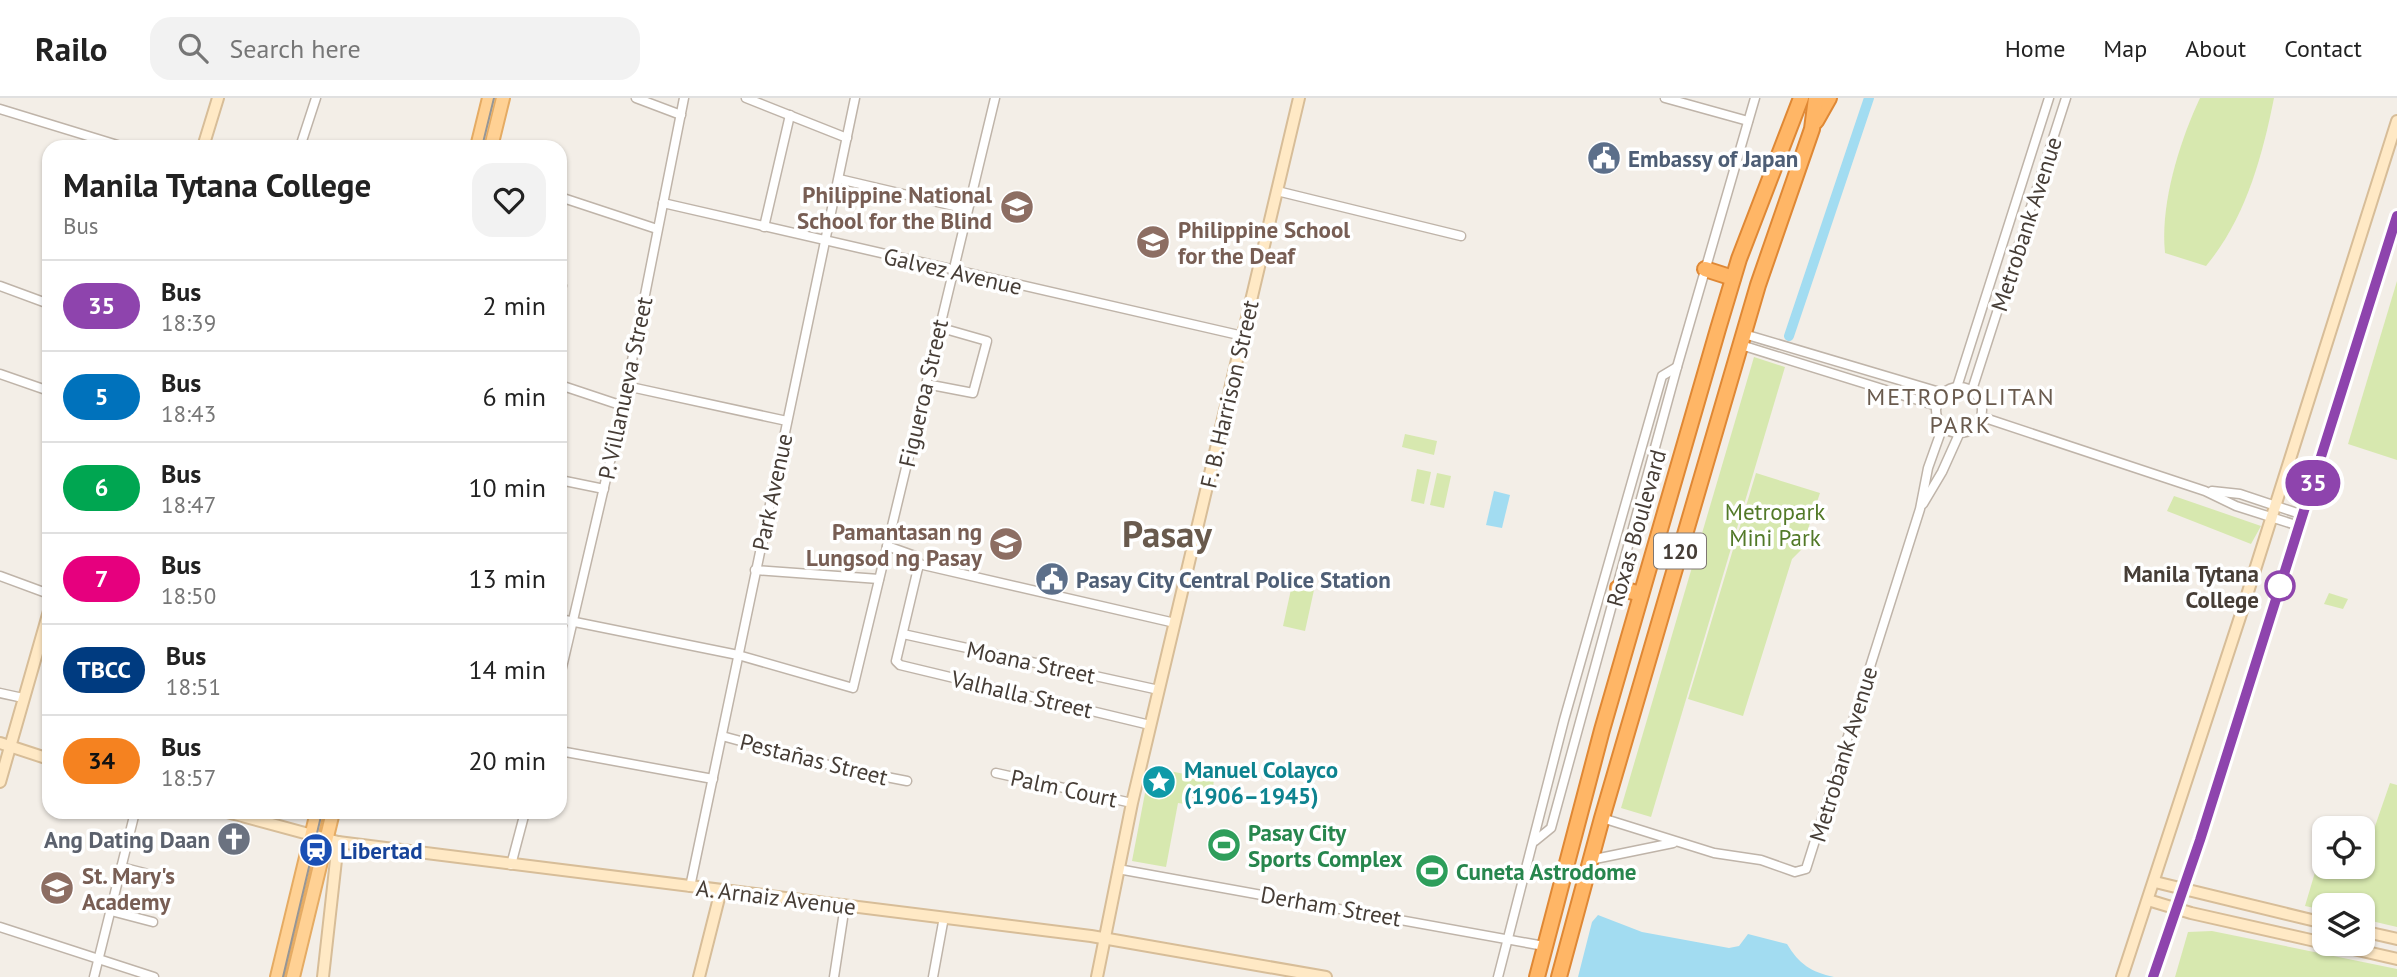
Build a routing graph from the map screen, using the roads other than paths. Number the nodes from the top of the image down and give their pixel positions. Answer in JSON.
{"nodes":[{"id":1,"x":218,"y":98,"type":"edge"},
{"id":2,"x":316,"y":98,"type":"edge"},
{"id":3,"x":489,"y":98,"type":"edge"},
{"id":4,"x":503,"y":98,"type":"edge"},
{"id":5,"x":636,"y":98,"type":"edge"},
{"id":6,"x":684,"y":98,"type":"edge"},
{"id":7,"x":746,"y":98,"type":"edge"},
{"id":8,"x":855,"y":98,"type":"edge"},
{"id":9,"x":995,"y":98,"type":"edge"},
{"id":10,"x":1298,"y":98,"type":"edge"},
{"id":11,"x":1665,"y":98,"type":"edge"},
{"id":12,"x":1755,"y":98,"type":"edge"},
{"id":13,"x":1794,"y":98,"type":"edge"},
{"id":14,"x":1801,"y":98,"type":"edge"},
{"id":15,"x":1816,"y":98,"type":"edge"},
{"id":16,"x":1829,"y":98,"type":"edge"},
{"id":17,"x":2049,"y":98,"type":"edge"},
{"id":18,"x":2066,"y":98,"type":"edge"},
{"id":19,"x":0,"y":109,"type":"edge"},
{"id":20,"x":681,"y":115,"type":"junction"},
{"id":21,"x":790,"y":115,"type":"junction"},
{"id":22,"x":1790,"y":120,"type":"junction"},
{"id":23,"x":1748,"y":121,"type":"junction"},
{"id":24,"x":2397,"y":121,"type":"edge"},
{"id":25,"x":1812,"y":129,"type":"junction"},
{"id":26,"x":847,"y":138,"type":"junction"},
{"id":27,"x":101,"y":140,"type":"edge"},
{"id":28,"x":205,"y":140,"type":"edge"},
{"id":29,"x":302,"y":140,"type":"edge"},
{"id":30,"x":479,"y":140,"type":"edge"},
{"id":31,"x":493,"y":140,"type":"edge"},
{"id":32,"x":839,"y":179,"type":"junction"},
{"id":33,"x":1277,"y":191,"type":"junction"},
{"id":34,"x":567,"y":199,"type":"edge"},
{"id":35,"x":663,"y":203,"type":"junction"},
{"id":36,"x":967,"y":209,"type":"junction"},
{"id":37,"x":2397,"y":216,"type":"edge"},
{"id":38,"x":764,"y":227,"type":"junction"},
{"id":39,"x":657,"y":229,"type":"junction"},
{"id":40,"x":1461,"y":236,"type":"dead end"},
{"id":41,"x":825,"y":241,"type":"junction"},
{"id":42,"x":1705,"y":269,"type":"junction"},
{"id":43,"x":952,"y":270,"type":"junction"},
{"id":44,"x":1733,"y":278,"type":"junction"},
{"id":45,"x":0,"y":286,"type":"edge"},
{"id":46,"x":42,"y":301,"type":"edge"},
{"id":47,"x":938,"y":327,"type":"junction"},
{"id":48,"x":1243,"y":336,"type":"junction"},
{"id":49,"x":1742,"y":339,"type":"junction"},
{"id":50,"x":1802,"y":351,"type":"junction"},
{"id":51,"x":1799,"y":363,"type":"junction"},
{"id":52,"x":1677,"y":367,"type":"junction"},
{"id":53,"x":0,"y":374,"type":"edge"},
{"id":54,"x":926,"y":384,"type":"junction"},
{"id":55,"x":626,"y":386,"type":"junction"},
{"id":56,"x":567,"y":387,"type":"edge"},
{"id":57,"x":1957,"y":387,"type":"junction"},
{"id":58,"x":42,"y":389,"type":"edge"},
{"id":59,"x":1972,"y":390,"type":"junction"},
{"id":60,"x":1943,"y":393,"type":"junction"},
{"id":61,"x":623,"y":406,"type":"junction"},
{"id":62,"x":1937,"y":406,"type":"junction"},
{"id":63,"x":1982,"y":417,"type":"junction"},
{"id":64,"x":787,"y":421,"type":"junction"},
{"id":65,"x":1943,"y":426,"type":"junction"},
{"id":66,"x":1960,"y":432,"type":"junction"},
{"id":67,"x":567,"y":481,"type":"edge"},
{"id":68,"x":604,"y":489,"type":"junction"},
{"id":69,"x":2205,"y":491,"type":"junction"},
{"id":70,"x":2275,"y":505,"type":"junction"},
{"id":71,"x":1920,"y":509,"type":"junction"},
{"id":72,"x":2303,"y":515,"type":"junction"},
{"id":73,"x":2271,"y":517,"type":"junction"},
{"id":74,"x":2299,"y":526,"type":"junction"},
{"id":75,"x":887,"y":547,"type":"junction"},
{"id":76,"x":919,"y":564,"type":"junction"},
{"id":77,"x":755,"y":570,"type":"junction"},
{"id":78,"x":0,"y":576,"type":"edge"},
{"id":79,"x":879,"y":579,"type":"junction"},
{"id":80,"x":1618,"y":588,"type":"junction"},
{"id":81,"x":42,"y":591,"type":"edge"},
{"id":82,"x":1641,"y":594,"type":"junction"},
{"id":83,"x":567,"y":621,"type":"edge"},
{"id":84,"x":574,"y":622,"type":"junction"},
{"id":85,"x":1175,"y":623,"type":"junction"},
{"id":86,"x":42,"y":634,"type":"edge"},
{"id":87,"x":903,"y":634,"type":"junction"},
{"id":88,"x":567,"y":649,"type":"edge"},
{"id":89,"x":738,"y":655,"type":"junction"},
{"id":90,"x":1158,"y":690,"type":"junction"},
{"id":91,"x":0,"y":693,"type":"edge"},
{"id":92,"x":23,"y":698,"type":"junction"},
{"id":93,"x":1150,"y":725,"type":"junction"},
{"id":94,"x":722,"y":736,"type":"junction"},
{"id":95,"x":5,"y":745,"type":"edge"},
{"id":96,"x":567,"y":752,"type":"edge"},
{"id":97,"x":42,"y":757,"type":"edge"},
{"id":98,"x":996,"y":773,"type":"dead end"},
{"id":99,"x":713,"y":779,"type":"junction"},
{"id":100,"x":907,"y":781,"type":"dead end"},
{"id":101,"x":0,"y":782,"type":"edge"},
{"id":102,"x":1132,"y":803,"type":"junction"},
{"id":103,"x":1602,"y":818,"type":"junction"},
{"id":104,"x":133,"y":819,"type":"edge"},
{"id":105,"x":253,"y":819,"type":"edge"},
{"id":106,"x":315,"y":819,"type":"edge"},
{"id":107,"x":333,"y":819,"type":"edge"},
{"id":108,"x":523,"y":819,"type":"edge"},
{"id":109,"x":311,"y":835,"type":"junction"},
{"id":110,"x":332,"y":841,"type":"junction"},
{"id":111,"x":1535,"y":841,"type":"junction"},
{"id":112,"x":1676,"y":842,"type":"junction"},
{"id":113,"x":1590,"y":860,"type":"junction"},
{"id":114,"x":511,"y":865,"type":"junction"},
{"id":115,"x":121,"y":867,"type":"junction"},
{"id":116,"x":1118,"y":869,"type":"junction"},
{"id":117,"x":164,"y":878,"type":"dead end"},
{"id":118,"x":2155,"y":881,"type":"junction"},
{"id":119,"x":690,"y":887,"type":"junction"},
{"id":120,"x":721,"y":890,"type":"junction"},
{"id":121,"x":2183,"y":891,"type":"junction"},
{"id":122,"x":2148,"y":900,"type":"junction"},
{"id":123,"x":845,"y":905,"type":"junction"},
{"id":124,"x":2177,"y":910,"type":"junction"},
{"id":125,"x":111,"y":911,"type":"junction"},
{"id":126,"x":944,"y":917,"type":"junction"},
{"id":127,"x":2312,"y":919,"type":"edge"},
{"id":128,"x":153,"y":922,"type":"dead end"},
{"id":129,"x":0,"y":927,"type":"edge"},
{"id":130,"x":2375,"y":934,"type":"edge"},
{"id":131,"x":1105,"y":938,"type":"junction"},
{"id":132,"x":1507,"y":938,"type":"junction"},
{"id":133,"x":2397,"y":939,"type":"edge"},
{"id":134,"x":2312,"y":940,"type":"edge"},
{"id":135,"x":1544,"y":946,"type":"junction"},
{"id":136,"x":2375,"y":954,"type":"edge"},
{"id":137,"x":99,"y":959,"type":"junction"},
{"id":138,"x":2397,"y":959,"type":"edge"},
{"id":139,"x":1297,"y":975,"type":"edge"},
{"id":140,"x":94,"y":977,"type":"edge"},
{"id":141,"x":154,"y":977,"type":"edge"},
{"id":142,"x":277,"y":977,"type":"edge"},
{"id":143,"x":293,"y":977,"type":"edge"},
{"id":144,"x":323,"y":977,"type":"edge"},
{"id":145,"x":699,"y":977,"type":"edge"},
{"id":146,"x":834,"y":977,"type":"edge"},
{"id":147,"x":933,"y":977,"type":"edge"},
{"id":148,"x":1097,"y":977,"type":"edge"},
{"id":149,"x":1326,"y":977,"type":"edge"},
{"id":150,"x":1498,"y":977,"type":"edge"},
{"id":151,"x":1537,"y":977,"type":"edge"},
{"id":152,"x":1559,"y":977,"type":"edge"},
{"id":153,"x":2122,"y":977,"type":"edge"},
{"id":154,"x":2153,"y":977,"type":"edge"}],
"edges":[{"from":1,"to":28,"type":"main road"},
{"from":2,"to":29,"type":"street"},
{"from":3,"to":30,"type":"main road"},
{"from":4,"to":31,"type":"main road"},
{"from":5,"to":20,"type":"street"},
{"from":6,"to":20,"type":"street","name":"P. Villanueva Street"},
{"from":7,"to":21,"type":"street"},
{"from":8,"to":26,"type":"street","name":"Park Avenue"},
{"from":9,"to":36,"type":"street","name":"Figueroa Street"},
{"from":10,"to":33,"type":"main road","name":"F. B. Harrison Street"},
{"from":11,"to":23,"type":"street"},
{"from":12,"to":23,"type":"street"},
{"from":13,"to":22,"type":"highway","number":"120"},
{"from":14,"to":22,"type":"highway","name":"Roxas Boulevard","number":"120"},
{"from":15,"to":25,"type":"highway","number":"120"},
{"from":16,"to":25,"type":"highway","number":"120"},
{"from":17,"to":57,"type":"street","name":"Metrobank Avenue"},
{"from":18,"to":59,"type":"street","name":"Metrobank Avenue"},
{"from":19,"to":27,"type":"street"},
{"from":20,"to":35,"type":"street","name":"P. Villanueva Street"},
{"from":21,"to":26,"type":"street"},
{"from":21,"to":38,"type":"street"},
{"from":22,"to":44,"type":"highway","name":"Roxas Boulevard","number":"120"},
{"from":23,"to":42,"type":"street"},
{"from":24,"to":70,"type":"main road"},
{"from":25,"to":49,"type":"highway","number":"120"},
{"from":26,"to":32,"type":"street","name":"Park Avenue"},
{"from":32,"to":36,"type":"street"},
{"from":32,"to":41,"type":"street","name":"Park Avenue"},
{"from":33,"to":40,"type":"street"},
{"from":33,"to":48,"type":"main road","name":"F. B. Harrison Street"},
{"from":34,"to":39,"type":"street"},
{"from":35,"to":38,"type":"street","name":"Galvez Avenue"},
{"from":35,"to":39,"type":"street","name":"P. Villanueva Street"},
{"from":36,"to":43,"type":"street","name":"Figueroa Street"},
{"from":37,"to":72,"type":"main road"},
{"from":38,"to":41,"type":"street","name":"Galvez Avenue"},
{"from":39,"to":55,"type":"street","name":"P. Villanueva Street"},
{"from":41,"to":43,"type":"street","name":"Galvez Avenue"},
{"from":41,"to":64,"type":"street","name":"Park Avenue"},
{"from":42,"to":44,"type":"highway"},
{"from":42,"to":52,"type":"street"},
{"from":43,"to":47,"type":"street","name":"Figueroa Street"},
{"from":43,"to":48,"type":"street","name":"Galvez Avenue"},
{"from":44,"to":82,"type":"highway","name":"Roxas Boulevard","number":"120"},
{"from":45,"to":46,"type":"street"},
{"from":47,"to":54,"type":"street","name":"Figueroa Street"},
{"from":47,"to":54,"type":"street"},
{"from":48,"to":85,"type":"main road","name":"F. B. Harrison Street"},
{"from":49,"to":50,"type":"street"},
{"from":49,"to":51,"type":"street"},
{"from":49,"to":103,"type":"highway","number":"120"},
{"from":50,"to":51,"type":"street"},
{"from":50,"to":60,"type":"street"},
{"from":51,"to":62,"type":"street"},
{"from":52,"to":80,"type":"street"},
{"from":52,"to":111,"type":"street"},
{"from":53,"to":58,"type":"street"},
{"from":54,"to":75,"type":"street","name":"Figueroa Street"},
{"from":55,"to":61,"type":"street","name":"P. Villanueva Street"},
{"from":55,"to":64,"type":"street"},
{"from":56,"to":61,"type":"street"},
{"from":57,"to":59,"type":"street"},
{"from":57,"to":60,"type":"street"},
{"from":59,"to":63,"type":"street"},
{"from":60,"to":62,"type":"street"},
{"from":61,"to":68,"type":"street","name":"P. Villanueva Street"},
{"from":62,"to":65,"type":"street"},
{"from":63,"to":66,"type":"street"},
{"from":63,"to":69,"type":"street"},
{"from":64,"to":77,"type":"street","name":"Park Avenue"},
{"from":65,"to":66,"type":"street"},
{"from":65,"to":71,"type":"street","name":"Metrobank Avenue"},
{"from":66,"to":71,"type":"street","name":"Metrobank Avenue"},
{"from":67,"to":68,"type":"street"},
{"from":68,"to":84,"type":"street","name":"P. Villanueva Street"},
{"from":69,"to":70,"type":"street"},
{"from":69,"to":73,"type":"street"},
{"from":70,"to":72,"type":"street"},
{"from":70,"to":73,"type":"main road"},
{"from":71,"to":112,"type":"street","name":"Metrobank Avenue"},
{"from":72,"to":74,"type":"main road"},
{"from":73,"to":74,"type":"street"},
{"from":73,"to":118,"type":"main road"},
{"from":74,"to":121,"type":"main road"},
{"from":75,"to":76,"type":"street"},
{"from":75,"to":79,"type":"street","name":"Figueroa Street"},
{"from":76,"to":85,"type":"street"},
{"from":76,"to":87,"type":"street"},
{"from":77,"to":79,"type":"street"},
{"from":77,"to":89,"type":"street","name":"Park Avenue"},
{"from":78,"to":81,"type":"street"},
{"from":79,"to":89,"type":"street","name":"Figueroa Street"},
{"from":80,"to":82,"type":"highway"},
{"from":80,"to":111,"type":"street"},
{"from":82,"to":135,"type":"highway","name":"Roxas Boulevard","number":"120"},
{"from":83,"to":84,"type":"street"},
{"from":84,"to":88,"type":"street","name":"P. Villanueva Street"},
{"from":84,"to":89,"type":"street"},
{"from":85,"to":90,"type":"main road","name":"F. B. Harrison Street"},
{"from":86,"to":92,"type":"main road"},
{"from":87,"to":90,"type":"street","name":"Moana Street"},
{"from":87,"to":93,"type":"street","name":"Valhalla Street"},
{"from":89,"to":94,"type":"street","name":"Park Avenue"},
{"from":90,"to":93,"type":"main road","name":"F. B. Harrison Street"},
{"from":91,"to":92,"type":"street"},
{"from":92,"to":95,"type":"main road"},
{"from":93,"to":102,"type":"main road","name":"F. B. Harrison Street"},
{"from":94,"to":99,"type":"street","name":"Park Avenue"},
{"from":94,"to":100,"type":"street","name":"Pestañas Street"},
{"from":95,"to":97,"type":"main road"},
{"from":95,"to":101,"type":"main road"},
{"from":96,"to":99,"type":"street"},
{"from":98,"to":102,"type":"street","name":"Palm Court"},
{"from":99,"to":119,"type":"street","name":"Park Avenue"},
{"from":102,"to":116,"type":"main road","name":"F. B. Harrison Street"},
{"from":103,"to":112,"type":"street","name":"Metrobank Avenue"},
{"from":103,"to":113,"type":"highway","number":"120"},
{"from":104,"to":115,"type":"street"},
{"from":105,"to":109,"type":"main road","name":"A. Arnaiz Avenue"},
{"from":106,"to":109,"type":"main road"},
{"from":107,"to":110,"type":"main road"},
{"from":108,"to":114,"type":"street"},
{"from":109,"to":110,"type":"main road","name":"A. Arnaiz Avenue"},
{"from":109,"to":142,"type":"main road"},
{"from":110,"to":114,"type":"main road","name":"A. Arnaiz Avenue"},
{"from":110,"to":143,"type":"main road"},
{"from":110,"to":144,"type":"main road"},
{"from":111,"to":132,"type":"street"},
{"from":112,"to":113,"type":"street","name":"Metrobank Avenue"},
{"from":113,"to":152,"type":"highway","number":"120"},
{"from":114,"to":119,"type":"main road","name":"A. Arnaiz Avenue"},
{"from":115,"to":117,"type":"street"},
{"from":115,"to":125,"type":"street"},
{"from":116,"to":131,"type":"main road","name":"F. B. Harrison Street"},
{"from":116,"to":132,"type":"street","name":"Derham Street"},
{"from":118,"to":121,"type":"main road"},
{"from":118,"to":122,"type":"main road"},
{"from":119,"to":120,"type":"main road","name":"A. Arnaiz Avenue"},
{"from":120,"to":123,"type":"main road","name":"A. Arnaiz Avenue"},
{"from":120,"to":145,"type":"main road"},
{"from":121,"to":124,"type":"main road"},
{"from":121,"to":127,"type":"main road"},
{"from":122,"to":124,"type":"main road"},
{"from":122,"to":153,"type":"main road"},
{"from":123,"to":126,"type":"main road","name":"A. Arnaiz Avenue"},
{"from":123,"to":146,"type":"street"},
{"from":124,"to":134,"type":"main road"},
{"from":124,"to":154,"type":"main road"},
{"from":125,"to":128,"type":"street"},
{"from":125,"to":137,"type":"street"},
{"from":126,"to":131,"type":"main road","name":"A. Arnaiz Avenue"},
{"from":126,"to":147,"type":"street"},
{"from":129,"to":137,"type":"street"},
{"from":130,"to":133,"type":"main road"},
{"from":131,"to":139,"type":"main road","name":"A. Arnaiz Avenue"},
{"from":131,"to":148,"type":"main road","name":"F. B. Harrison Street"},
{"from":132,"to":135,"type":"street","name":"Derham Street"},
{"from":132,"to":150,"type":"street"},
{"from":135,"to":151,"type":"highway","name":"Roxas Boulevard","number":"120"},
{"from":136,"to":138,"type":"main road"},
{"from":137,"to":140,"type":"street"},
{"from":137,"to":141,"type":"street"},
{"from":139,"to":149,"type":"main road","name":"A. Arnaiz Avenue"}]}
